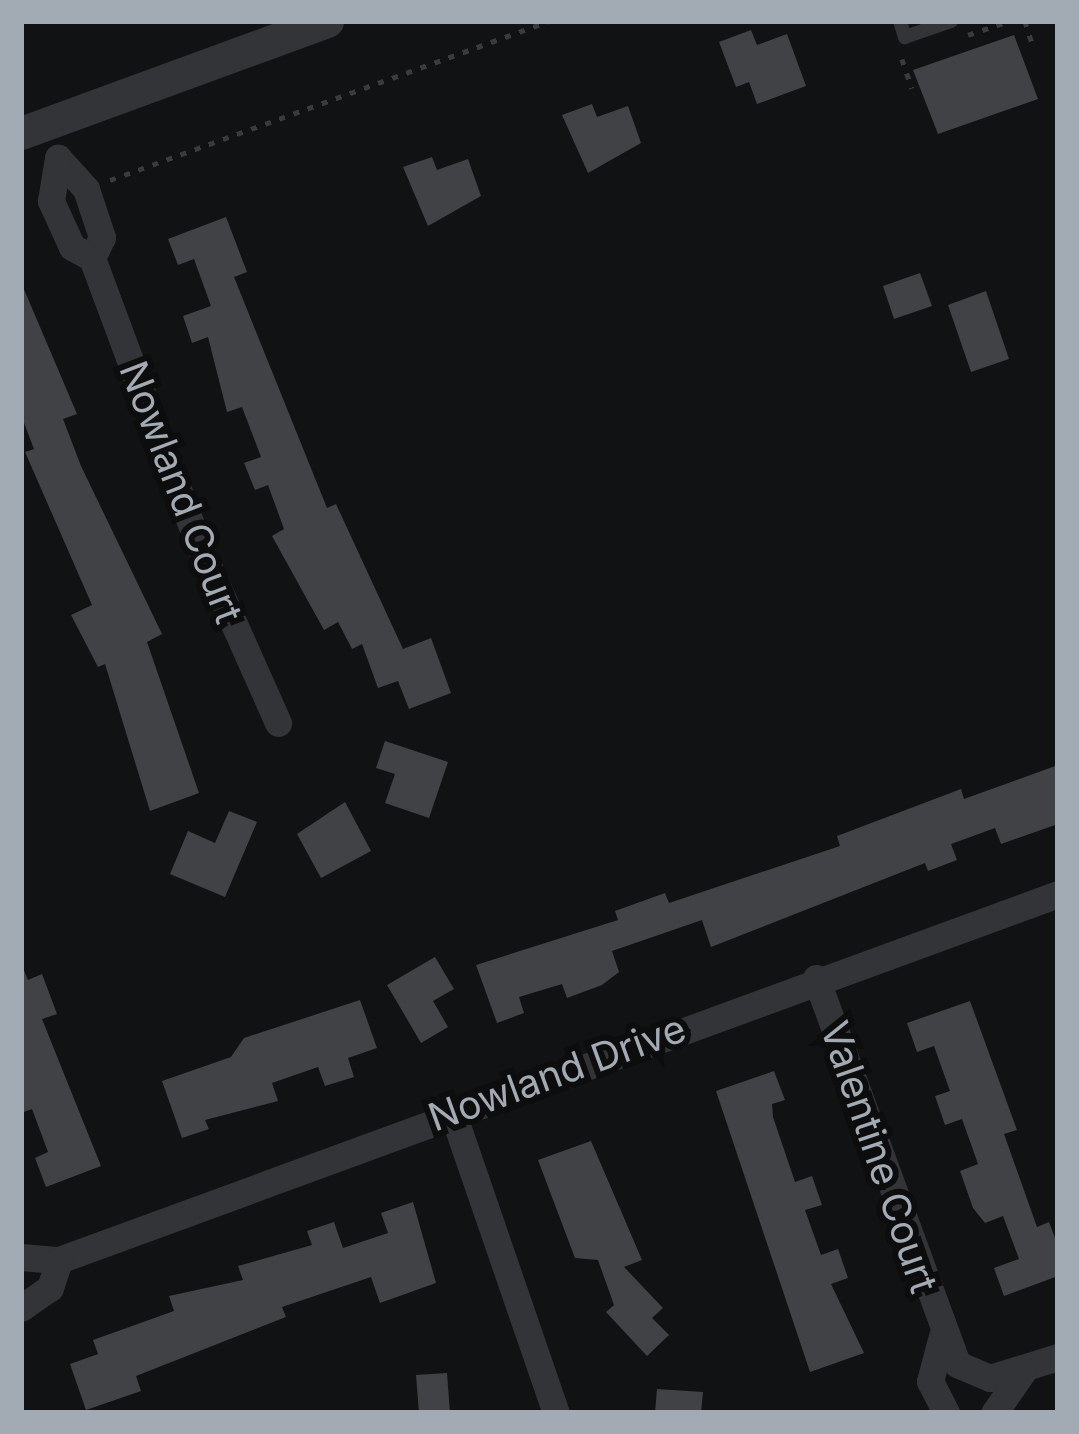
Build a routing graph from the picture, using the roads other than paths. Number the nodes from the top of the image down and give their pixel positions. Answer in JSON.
{"nodes":[{"id":1,"x":327,"y":21,"type":"edge"},
{"id":2,"x":900,"y":21,"type":"edge"},
{"id":3,"x":952,"y":21,"type":"edge"},
{"id":4,"x":33,"y":129,"type":"edge"},
{"id":5,"x":278,"y":722,"type":"dead end"},
{"id":6,"x":1058,"y":894,"type":"edge"},
{"id":7,"x":816,"y":979,"type":"junction"},
{"id":8,"x":452,"y":1111,"type":"junction"},
{"id":9,"x":21,"y":1257,"type":"edge"},
{"id":10,"x":59,"y":1260,"type":"junction"},
{"id":11,"x":21,"y":1308,"type":"edge"},
{"id":12,"x":942,"y":1336,"type":"junction"},
{"id":13,"x":1058,"y":1357,"type":"edge"},
{"id":14,"x":1024,"y":1370,"type":"junction"},
{"id":15,"x":556,"y":1413,"type":"edge"},
{"id":16,"x":946,"y":1413,"type":"edge"},
{"id":17,"x":994,"y":1413,"type":"edge"}],
"edges":[{"from":1,"to":4,"type":"street"},
{"from":2,"to":3,"type":"lane"},
{"from":4,"to":5,"type":"street","name":"Nowland Court"},
{"from":6,"to":7,"type":"street","name":"Nowland Drive"},
{"from":7,"to":8,"type":"street","name":"Nowland Drive"},
{"from":7,"to":12,"type":"street","name":"Valentine Court"},
{"from":8,"to":10,"type":"street","name":"Nowland Drive"},
{"from":8,"to":15,"type":"street"},
{"from":9,"to":10,"type":"street","name":"Nowland Drive"},
{"from":10,"to":11,"type":"street"},
{"from":12,"to":14,"type":"street","name":"Valentine Court"},
{"from":12,"to":16,"type":"street","name":"Valentine Court"},
{"from":13,"to":14,"type":"street","name":"Valentine Court"},
{"from":14,"to":17,"type":"street"}]}
